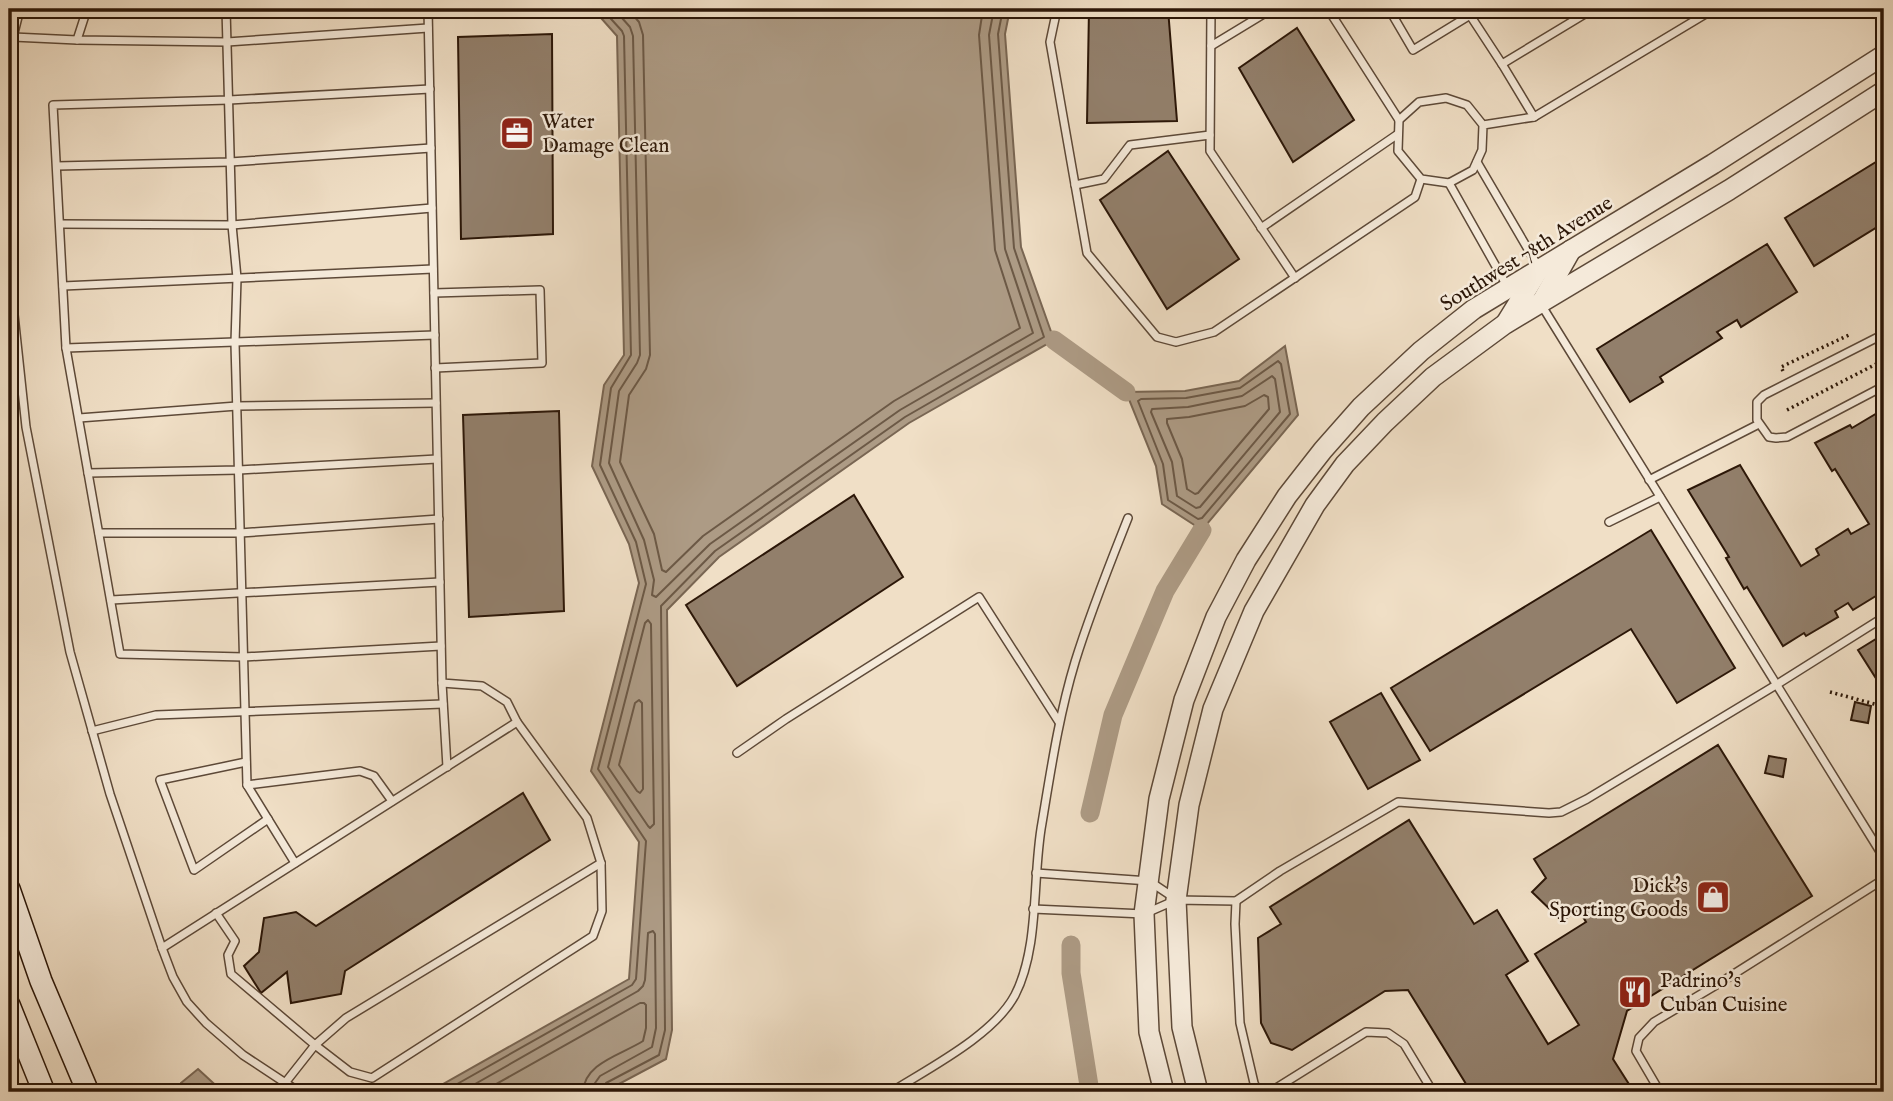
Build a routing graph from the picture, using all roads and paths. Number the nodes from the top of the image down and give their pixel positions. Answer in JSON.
{"nodes":[{"id":1,"x":20,"y":9,"type":"edge"},
{"id":2,"x":87,"y":9,"type":"edge"},
{"id":3,"x":226,"y":9,"type":"edge"},
{"id":4,"x":428,"y":9,"type":"edge"},
{"id":5,"x":1057,"y":9,"type":"edge"},
{"id":6,"x":1211,"y":9,"type":"edge"},
{"id":7,"x":1272,"y":9,"type":"edge"},
{"id":8,"x":1328,"y":9,"type":"edge"},
{"id":9,"x":1389,"y":9,"type":"edge"},
{"id":10,"x":1480,"y":9,"type":"edge"},
{"id":11,"x":1593,"y":9,"type":"edge"},
{"id":12,"x":1714,"y":9,"type":"edge"},
{"id":13,"x":1467,"y":12,"type":"edge"},
{"id":14,"x":428,"y":28,"type":"junction"},
{"id":15,"x":13,"y":37,"type":"junction"},
{"id":16,"x":77,"y":40,"type":"junction"},
{"id":17,"x":227,"y":42,"type":"junction"},
{"id":18,"x":1211,"y":46,"type":"junction"},
{"id":19,"x":9,"y":52,"type":"edge"},
{"id":20,"x":1884,"y":54,"type":"edge"},
{"id":21,"x":1502,"y":64,"type":"junction"},
{"id":22,"x":430,"y":89,"type":"junction"},
{"id":23,"x":1884,"y":91,"type":"edge"},
{"id":24,"x":229,"y":100,"type":"junction"},
{"id":25,"x":1534,"y":117,"type":"junction"},
{"id":26,"x":1399,"y":120,"type":"junction"},
{"id":27,"x":1483,"y":125,"type":"junction"},
{"id":28,"x":1398,"y":134,"type":"junction"},
{"id":29,"x":1210,"y":135,"type":"junction"},
{"id":30,"x":431,"y":148,"type":"junction"},
{"id":31,"x":230,"y":162,"type":"junction"},
{"id":32,"x":1477,"y":162,"type":"junction"},
{"id":33,"x":57,"y":166,"type":"junction"},
{"id":34,"x":1421,"y":178,"type":"junction"},
{"id":35,"x":1449,"y":183,"type":"junction"},
{"id":36,"x":1075,"y":185,"type":"junction"},
{"id":37,"x":432,"y":208,"type":"junction"},
{"id":38,"x":60,"y":224,"type":"junction"},
{"id":39,"x":232,"y":225,"type":"junction"},
{"id":40,"x":1261,"y":228,"type":"junction"},
{"id":41,"x":1572,"y":249,"type":"junction"},
{"id":42,"x":9,"y":268,"type":"edge"},
{"id":43,"x":433,"y":269,"type":"junction"},
{"id":44,"x":1539,"y":269,"type":"junction"},
{"id":45,"x":237,"y":278,"type":"junction"},
{"id":46,"x":1295,"y":278,"type":"junction"},
{"id":47,"x":63,"y":286,"type":"junction"},
{"id":48,"x":1508,"y":287,"type":"junction"},
{"id":49,"x":434,"y":293,"type":"junction"},
{"id":50,"x":1541,"y":304,"type":"junction"},
{"id":51,"x":1505,"y":324,"type":"junction"},
{"id":52,"x":1857,"y":331,"type":"dead end"},
{"id":53,"x":1884,"y":334,"type":"edge"},
{"id":54,"x":435,"y":335,"type":"junction"},
{"id":55,"x":235,"y":343,"type":"junction"},
{"id":56,"x":66,"y":348,"type":"junction"},
{"id":57,"x":1884,"y":360,"type":"edge"},
{"id":58,"x":435,"y":368,"type":"junction"},
{"id":59,"x":1783,"y":371,"type":"dead end"},
{"id":60,"x":1884,"y":386,"type":"edge"},
{"id":61,"x":436,"y":403,"type":"junction"},
{"id":62,"x":237,"y":406,"type":"junction"},
{"id":63,"x":1787,"y":410,"type":"dead end"},
{"id":64,"x":79,"y":418,"type":"junction"},
{"id":65,"x":1759,"y":424,"type":"junction"},
{"id":66,"x":437,"y":459,"type":"junction"},
{"id":67,"x":239,"y":470,"type":"junction"},
{"id":68,"x":88,"y":473,"type":"junction"},
{"id":69,"x":1650,"y":480,"type":"junction"},
{"id":70,"x":1660,"y":497,"type":"junction"},
{"id":71,"x":1128,"y":518,"type":"dead end"},
{"id":72,"x":439,"y":519,"type":"junction"},
{"id":73,"x":1609,"y":522,"type":"dead end"},
{"id":74,"x":99,"y":533,"type":"junction"},
{"id":75,"x":240,"y":533,"type":"junction"},
{"id":76,"x":440,"y":582,"type":"junction"},
{"id":77,"x":242,"y":592,"type":"junction"},
{"id":78,"x":111,"y":600,"type":"junction"},
{"id":79,"x":1884,"y":617,"type":"edge"},
{"id":80,"x":441,"y":646,"type":"junction"},
{"id":81,"x":244,"y":657,"type":"junction"},
{"id":82,"x":442,"y":683,"type":"junction"},
{"id":83,"x":1776,"y":685,"type":"junction"},
{"id":84,"x":1830,"y":692,"type":"dead end"},
{"id":85,"x":443,"y":704,"type":"junction"},
{"id":86,"x":1884,"y":709,"type":"edge"},
{"id":87,"x":245,"y":711,"type":"junction"},
{"id":88,"x":517,"y":722,"type":"junction"},
{"id":89,"x":1059,"y":722,"type":"junction"},
{"id":90,"x":92,"y":731,"type":"junction"},
{"id":91,"x":737,"y":753,"type":"dead end"},
{"id":92,"x":246,"y":762,"type":"junction"},
{"id":93,"x":447,"y":767,"type":"junction"},
{"id":94,"x":247,"y":785,"type":"junction"},
{"id":95,"x":392,"y":802,"type":"junction"},
{"id":96,"x":268,"y":819,"type":"junction"},
{"id":97,"x":1884,"y":858,"type":"edge"},
{"id":98,"x":295,"y":863,"type":"junction"},
{"id":99,"x":601,"y":863,"type":"junction"},
{"id":100,"x":1036,"y":873,"type":"junction"},
{"id":101,"x":1884,"y":879,"type":"edge"},
{"id":102,"x":1149,"y":881,"type":"junction"},
{"id":103,"x":9,"y":889,"type":"edge"},
{"id":104,"x":1177,"y":900,"type":"junction"},
{"id":105,"x":1236,"y":901,"type":"junction"},
{"id":106,"x":1033,"y":909,"type":"junction"},
{"id":107,"x":216,"y":913,"type":"junction"},
{"id":108,"x":1144,"y":914,"type":"junction"},
{"id":109,"x":162,"y":948,"type":"junction"},
{"id":110,"x":9,"y":1005,"type":"edge"},
{"id":111,"x":315,"y":1045,"type":"junction"},
{"id":112,"x":285,"y":1083,"type":"junction"},
{"id":113,"x":44,"y":1092,"type":"edge"},
{"id":114,"x":88,"y":1092,"type":"edge"},
{"id":115,"x":297,"y":1092,"type":"edge"},
{"id":116,"x":891,"y":1092,"type":"edge"},
{"id":117,"x":1164,"y":1092,"type":"edge"},
{"id":118,"x":1198,"y":1092,"type":"edge"},
{"id":119,"x":1258,"y":1092,"type":"edge"},
{"id":120,"x":1270,"y":1092,"type":"edge"},
{"id":121,"x":1433,"y":1092,"type":"edge"},
{"id":122,"x":1660,"y":1092,"type":"edge"}],
"edges":[{"from":1,"to":15,"type":"lane"},
{"from":2,"to":16,"type":"lane"},
{"from":3,"to":17,"type":"lane"},
{"from":4,"to":14,"type":"lane"},
{"from":5,"to":36,"type":"lane"},
{"from":6,"to":18,"type":"lane"},
{"from":7,"to":18,"type":"lane"},
{"from":8,"to":26,"type":"lane"},
{"from":9,"to":13,"type":"lane"},
{"from":10,"to":13,"type":"lane"},
{"from":11,"to":21,"type":"lane"},
{"from":12,"to":25,"type":"lane"},
{"from":13,"to":21,"type":"lane"},
{"from":14,"to":17,"type":"lane"},
{"from":14,"to":22,"type":"lane"},
{"from":15,"to":16,"type":"lane"},
{"from":15,"to":19,"type":"lane"},
{"from":16,"to":17,"type":"lane"},
{"from":17,"to":24,"type":"lane"},
{"from":18,"to":29,"type":"lane"},
{"from":20,"to":41,"type":"street","name":"Southwest 78th Avenue"},
{"from":21,"to":25,"type":"lane"},
{"from":22,"to":24,"type":"lane"},
{"from":22,"to":30,"type":"lane"},
{"from":23,"to":50,"type":"street"},
{"from":24,"to":31,"type":"lane"},
{"from":24,"to":33,"type":"lane"},
{"from":25,"to":27,"type":"lane"},
{"from":26,"to":27,"type":"lane"},
{"from":26,"to":28,"type":"lane"},
{"from":27,"to":32,"type":"lane"},
{"from":28,"to":34,"type":"lane"},
{"from":28,"to":40,"type":"lane"},
{"from":29,"to":36,"type":"lane"},
{"from":29,"to":40,"type":"lane"},
{"from":30,"to":31,"type":"lane"},
{"from":30,"to":37,"type":"lane"},
{"from":31,"to":33,"type":"lane"},
{"from":31,"to":39,"type":"lane"},
{"from":32,"to":35,"type":"lane"},
{"from":32,"to":44,"type":"lane"},
{"from":33,"to":38,"type":"lane"},
{"from":34,"to":35,"type":"lane"},
{"from":34,"to":46,"type":"lane"},
{"from":35,"to":48,"type":"lane"},
{"from":36,"to":46,"type":"lane"},
{"from":37,"to":39,"type":"lane"},
{"from":37,"to":43,"type":"lane"},
{"from":38,"to":39,"type":"lane"},
{"from":38,"to":47,"type":"lane"},
{"from":39,"to":45,"type":"lane"},
{"from":40,"to":46,"type":"lane"},
{"from":41,"to":44,"type":"street","name":"Southwest 78th Avenue"},
{"from":41,"to":50,"type":"street"},
{"from":42,"to":90,"type":"lane"},
{"from":43,"to":45,"type":"lane"},
{"from":43,"to":49,"type":"lane"},
{"from":44,"to":48,"type":"street","name":"Southwest 78th Avenue"},
{"from":44,"to":51,"type":"street"},
{"from":45,"to":47,"type":"lane"},
{"from":45,"to":55,"type":"lane"},
{"from":47,"to":56,"type":"lane"},
{"from":48,"to":102,"type":"street","name":"Southwest 78th Avenue"},
{"from":49,"to":54,"type":"lane"},
{"from":49,"to":58,"type":"lane"},
{"from":50,"to":51,"type":"street"},
{"from":50,"to":69,"type":"lane"},
{"from":51,"to":104,"type":"street"},
{"from":52,"to":59,"type":"path"},
{"from":53,"to":65,"type":"lane"},
{"from":54,"to":55,"type":"lane"},
{"from":54,"to":58,"type":"lane"},
{"from":55,"to":56,"type":"lane"},
{"from":55,"to":62,"type":"lane"},
{"from":56,"to":64,"type":"lane"},
{"from":57,"to":63,"type":"path"},
{"from":58,"to":61,"type":"lane"},
{"from":60,"to":65,"type":"lane"},
{"from":61,"to":62,"type":"lane"},
{"from":61,"to":66,"type":"lane"},
{"from":62,"to":64,"type":"lane"},
{"from":62,"to":67,"type":"lane"},
{"from":64,"to":68,"type":"lane"},
{"from":65,"to":69,"type":"lane"},
{"from":66,"to":67,"type":"lane"},
{"from":66,"to":72,"type":"lane"},
{"from":67,"to":68,"type":"lane"},
{"from":67,"to":75,"type":"lane"},
{"from":68,"to":74,"type":"lane"},
{"from":69,"to":70,"type":"lane"},
{"from":70,"to":73,"type":"lane"},
{"from":70,"to":83,"type":"lane"},
{"from":71,"to":89,"type":"lane"},
{"from":72,"to":75,"type":"lane"},
{"from":72,"to":76,"type":"lane"},
{"from":74,"to":75,"type":"lane"},
{"from":74,"to":78,"type":"lane"},
{"from":75,"to":77,"type":"lane"},
{"from":76,"to":77,"type":"lane"},
{"from":76,"to":80,"type":"lane"},
{"from":77,"to":78,"type":"lane"},
{"from":77,"to":81,"type":"lane"},
{"from":78,"to":81,"type":"lane"},
{"from":79,"to":83,"type":"lane"},
{"from":80,"to":81,"type":"lane"},
{"from":80,"to":82,"type":"lane"},
{"from":81,"to":87,"type":"lane"},
{"from":82,"to":85,"type":"lane"},
{"from":82,"to":88,"type":"lane"},
{"from":83,"to":97,"type":"lane"},
{"from":83,"to":105,"type":"lane"},
{"from":84,"to":86,"type":"path"},
{"from":85,"to":87,"type":"lane"},
{"from":85,"to":93,"type":"lane"},
{"from":87,"to":90,"type":"lane"},
{"from":87,"to":92,"type":"lane"},
{"from":88,"to":93,"type":"lane"},
{"from":88,"to":99,"type":"lane"},
{"from":89,"to":91,"type":"lane"},
{"from":89,"to":100,"type":"lane"},
{"from":90,"to":109,"type":"lane"},
{"from":92,"to":94,"type":"lane"},
{"from":92,"to":96,"type":"lane"},
{"from":93,"to":95,"type":"lane"},
{"from":94,"to":95,"type":"lane"},
{"from":94,"to":96,"type":"lane"},
{"from":95,"to":98,"type":"lane"},
{"from":96,"to":98,"type":"lane"},
{"from":98,"to":107,"type":"lane"},
{"from":99,"to":111,"type":"lane"},
{"from":99,"to":111,"type":"lane"},
{"from":100,"to":102,"type":"lane"},
{"from":100,"to":106,"type":"lane"},
{"from":101,"to":122,"type":"lane"},
{"from":102,"to":104,"type":"lane"},
{"from":102,"to":108,"type":"street","name":"Southwest 78th Avenue"},
{"from":103,"to":114,"type":"main road"},
{"from":104,"to":105,"type":"lane"},
{"from":104,"to":108,"type":"lane"},
{"from":104,"to":118,"type":"street"},
{"from":105,"to":119,"type":"lane"},
{"from":106,"to":108,"type":"lane"},
{"from":106,"to":116,"type":"lane"},
{"from":107,"to":109,"type":"lane"},
{"from":107,"to":111,"type":"lane"},
{"from":108,"to":117,"type":"street","name":"Southwest 78th Avenue"},
{"from":109,"to":112,"type":"lane"},
{"from":110,"to":113,"type":"main road"},
{"from":111,"to":112,"type":"lane"},
{"from":112,"to":115,"type":"lane"},
{"from":120,"to":121,"type":"lane"}]}
